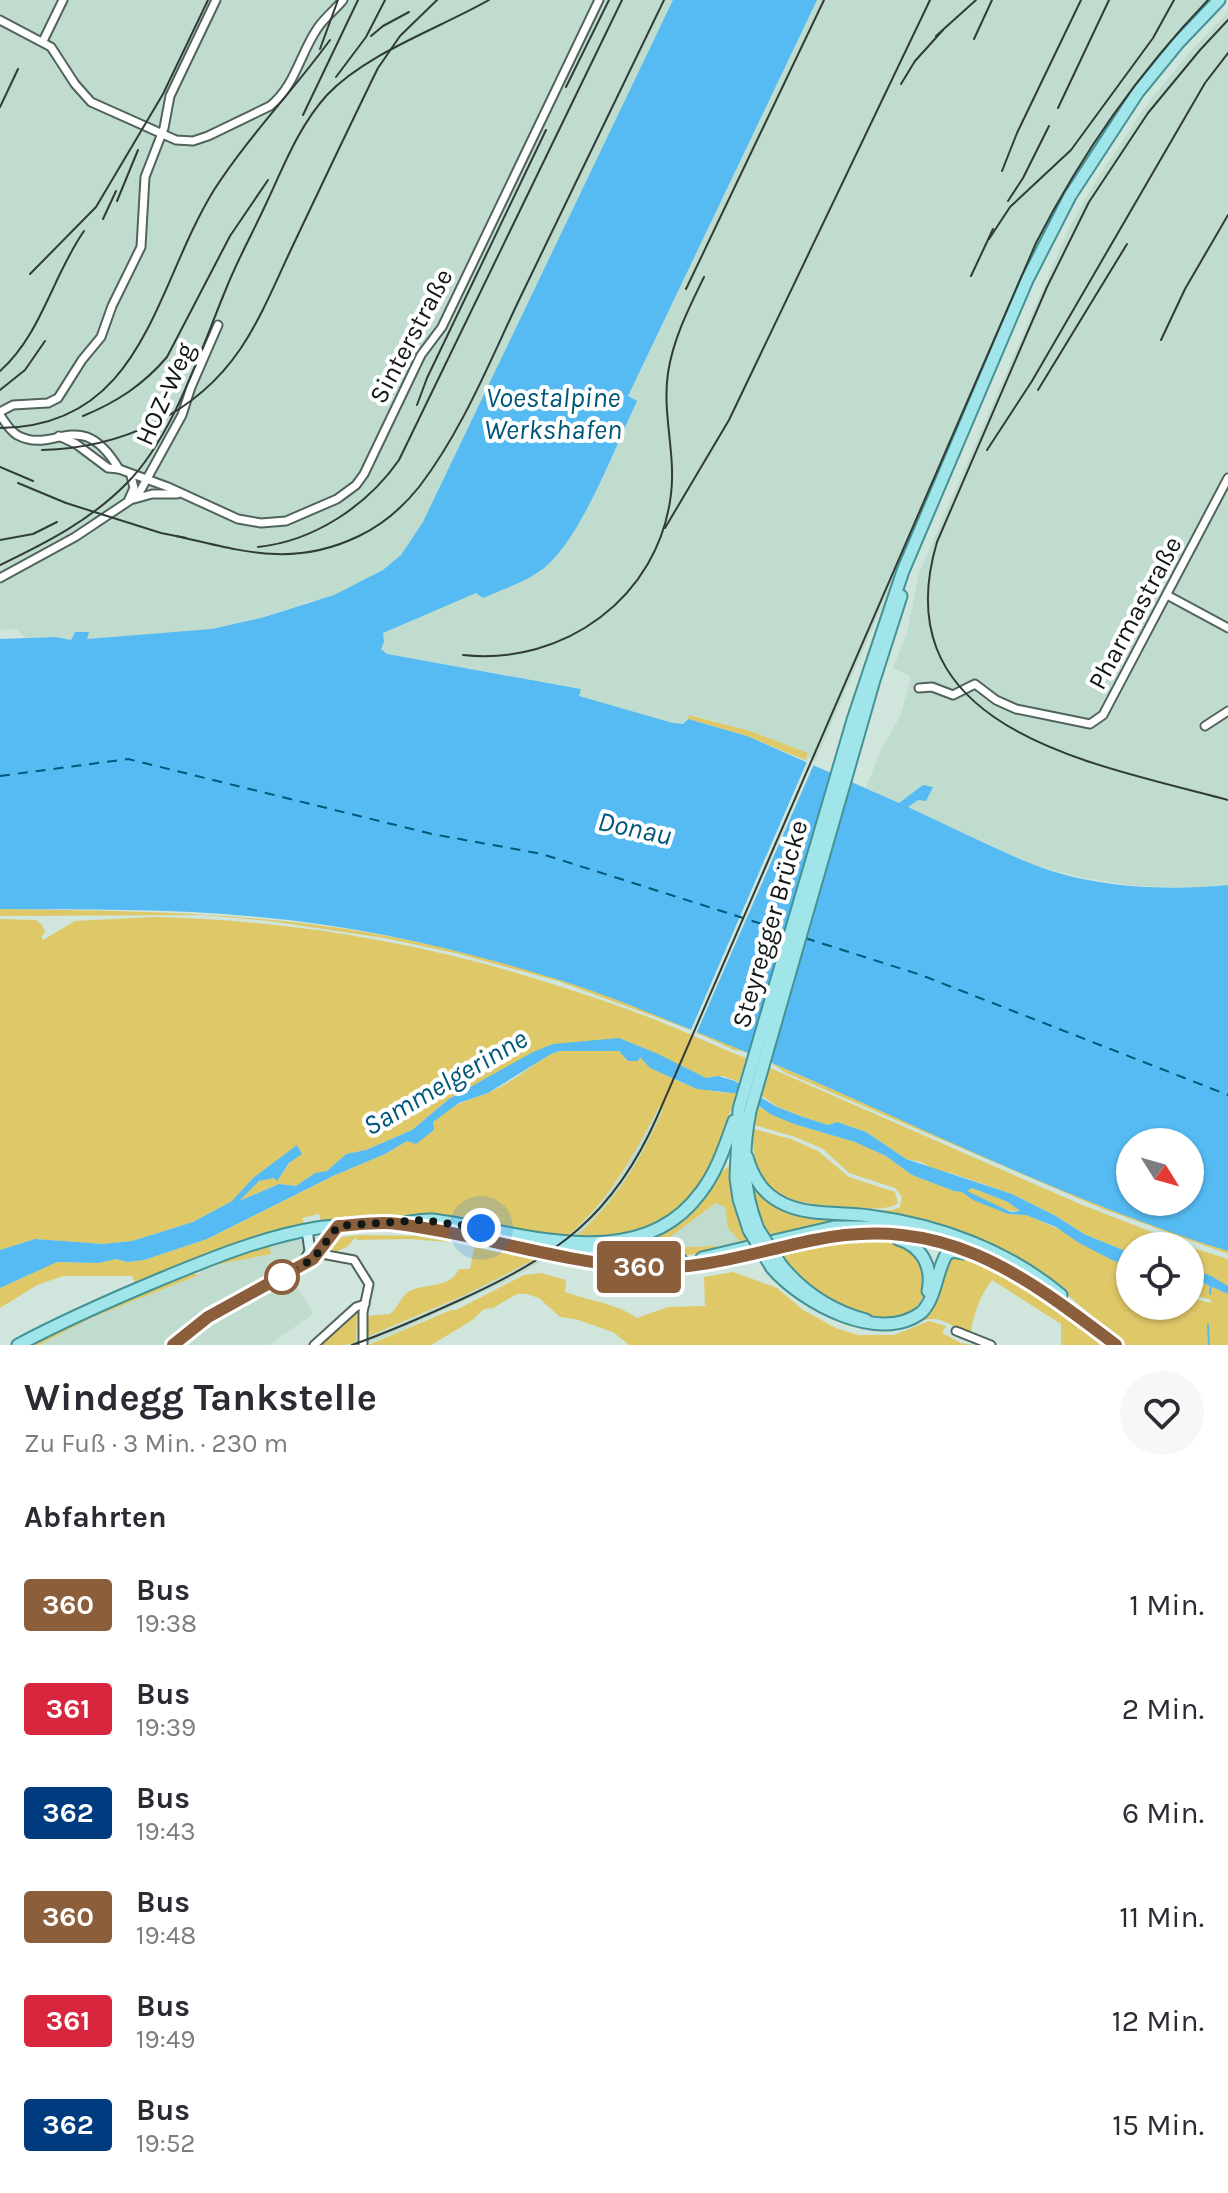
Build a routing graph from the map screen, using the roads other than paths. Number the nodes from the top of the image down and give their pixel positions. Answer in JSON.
{"nodes":[{"id":1,"x":63,"y":0,"type":"edge"},
{"id":2,"x":216,"y":0,"type":"edge"},
{"id":3,"x":343,"y":0,"type":"edge"},
{"id":4,"x":599,"y":0,"type":"edge"},
{"id":5,"x":1219,"y":0,"type":"edge"},
{"id":6,"x":1228,"y":1,"type":"edge"},
{"id":7,"x":0,"y":20,"type":"edge"},
{"id":8,"x":43,"y":41,"type":"junction"},
{"id":9,"x":161,"y":134,"type":"junction"},
{"id":10,"x":218,"y":325,"type":"dead end"},
{"id":11,"x":0,"y":414,"type":"edge"},
{"id":12,"x":59,"y":436,"type":"junction"},
{"id":13,"x":119,"y":469,"type":"junction"},
{"id":14,"x":131,"y":476,"type":"junction"},
{"id":15,"x":1228,"y":478,"type":"edge"},
{"id":16,"x":147,"y":479,"type":"junction"},
{"id":17,"x":183,"y":494,"type":"junction"},
{"id":18,"x":133,"y":499,"type":"junction"},
{"id":19,"x":125,"y":504,"type":"junction"},
{"id":20,"x":0,"y":578,"type":"edge"},
{"id":21,"x":1167,"y":595,"type":"junction"},
{"id":22,"x":1228,"y":628,"type":"edge"},
{"id":23,"x":919,"y":688,"type":"dead end"},
{"id":24,"x":1228,"y":711,"type":"edge"},
{"id":25,"x":857,"y":722,"type":"junction"},
{"id":26,"x":1205,"y":726,"type":"dead end"},
{"id":27,"x":736,"y":1142,"type":"junction"},
{"id":28,"x":397,"y":1224,"type":"junction"},
{"id":29,"x":338,"y":1226,"type":"junction"},
{"id":30,"x":926,"y":1228,"type":"junction"},
{"id":31,"x":312,"y":1229,"type":"junction"},
{"id":32,"x":874,"y":1234,"type":"junction"},
{"id":33,"x":525,"y":1237,"type":"junction"},
{"id":34,"x":314,"y":1252,"type":"junction"},
{"id":35,"x":992,"y":1262,"type":"junction"},
{"id":36,"x":777,"y":1267,"type":"junction"},
{"id":37,"x":365,"y":1304,"type":"junction"},
{"id":38,"x":1096,"y":1329,"type":"junction"},
{"id":39,"x":956,"y":1331,"type":"dead end"},
{"id":40,"x":18,"y":1345,"type":"edge"},
{"id":41,"x":173,"y":1345,"type":"edge"},
{"id":42,"x":314,"y":1345,"type":"edge"},
{"id":43,"x":363,"y":1345,"type":"edge"},
{"id":44,"x":991,"y":1345,"type":"edge"},
{"id":45,"x":1116,"y":1345,"type":"edge"}],
"edges":[{"from":1,"to":8,"type":"street"},
{"from":2,"to":9,"type":"street"},
{"from":3,"to":9,"type":"street"},
{"from":4,"to":17,"type":"street","name":"Sinterstraße"},
{"from":5,"to":25,"type":"main road"},
{"from":6,"to":25,"type":"main road"},
{"from":7,"to":8,"type":"street"},
{"from":8,"to":9,"type":"street"},
{"from":9,"to":11,"type":"street"},
{"from":10,"to":16,"type":"street","name":"HOZ-Weg"},
{"from":11,"to":12,"type":"street"},
{"from":12,"to":13,"type":"street"},
{"from":12,"to":13,"type":"street"},
{"from":13,"to":14,"type":"street","name":"Sinterstraße"},
{"from":14,"to":16,"type":"street","name":"Sinterstraße"},
{"from":14,"to":19,"type":"street"},
{"from":15,"to":21,"type":"street","name":"Pharmastraße"},
{"from":16,"to":17,"type":"street","name":"Sinterstraße"},
{"from":16,"to":18,"type":"street","name":"HOZ-Weg"},
{"from":17,"to":18,"type":"street"},
{"from":18,"to":19,"type":"street"},
{"from":19,"to":20,"type":"street"},
{"from":21,"to":22,"type":"street"},
{"from":21,"to":23,"type":"street","name":"Pharmastraße"},
{"from":24,"to":26,"type":"street"},
{"from":25,"to":27,"type":"main road","name":"Steyregger Brücke"},
{"from":25,"to":27,"type":"main road","name":"Steyregger Brücke"},
{"from":27,"to":30,"type":"main road"},
{"from":27,"to":33,"type":"main road"},
{"from":27,"to":36,"type":"main road","bridge":true},
{"from":28,"to":29,"type":"main road"},
{"from":28,"to":32,"type":"main road"},
{"from":28,"to":33,"type":"main road"},
{"from":29,"to":31,"type":"main road"},
{"from":29,"to":34,"type":"street"},
{"from":30,"to":33,"type":"main road"},
{"from":30,"to":38,"type":"main road"},
{"from":31,"to":34,"type":"street"},
{"from":31,"to":40,"type":"main road"},
{"from":32,"to":35,"type":"main road"},
{"from":32,"to":36,"type":"main road"},
{"from":34,"to":37,"type":"street"},
{"from":34,"to":41,"type":"street"},
{"from":35,"to":36,"type":"main road"},
{"from":35,"to":38,"type":"main road"},
{"from":37,"to":42,"type":"street"},
{"from":37,"to":43,"type":"street"},
{"from":38,"to":45,"type":"street"},
{"from":39,"to":44,"type":"street"}]}
